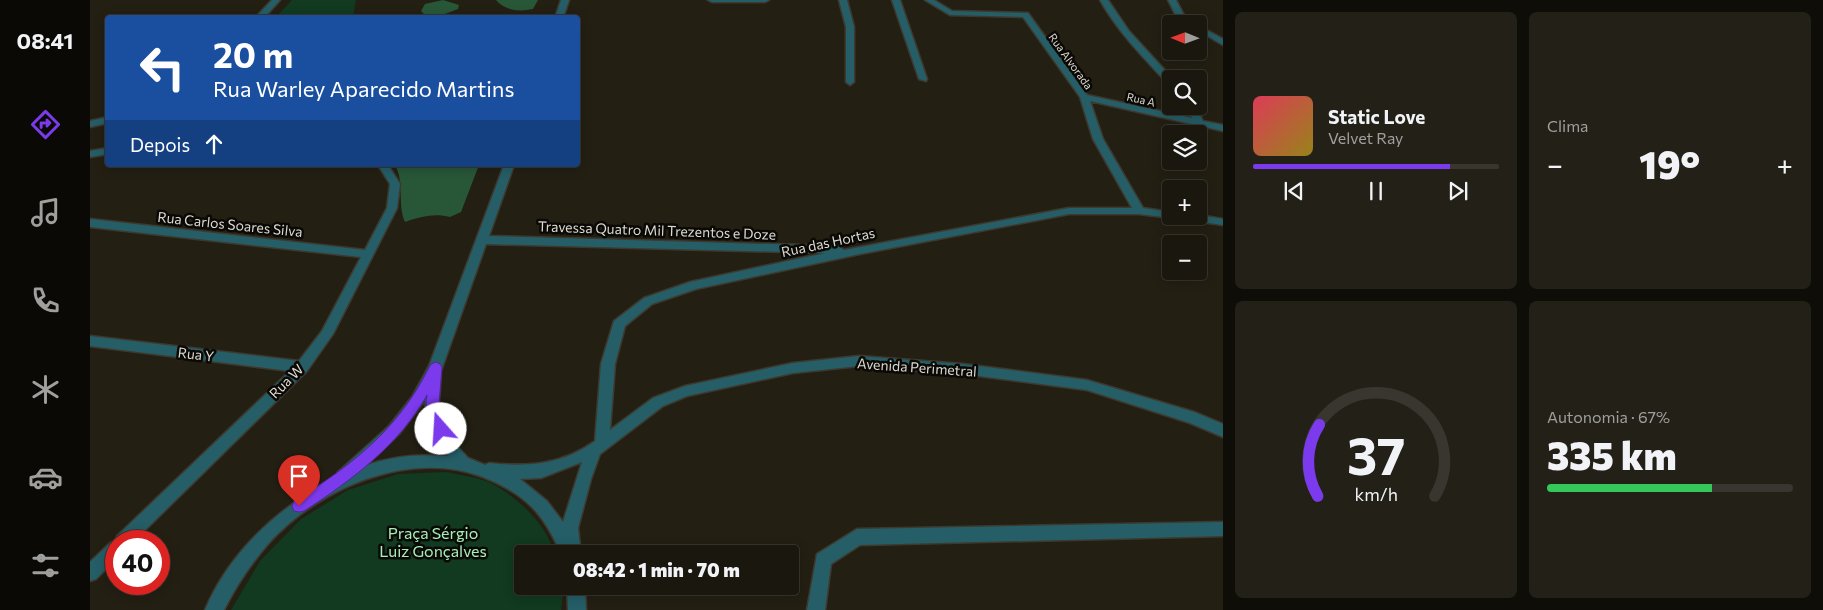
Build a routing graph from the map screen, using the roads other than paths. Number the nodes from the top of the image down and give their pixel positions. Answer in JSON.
{"nodes":[{"id":1,"x":276,"y":0,"type":"edge"},
{"id":2,"x":565,"y":0,"type":"edge"},
{"id":3,"x":712,"y":0,"type":"edge"},
{"id":4,"x":765,"y":0,"type":"edge"},
{"id":5,"x":843,"y":0,"type":"edge"},
{"id":6,"x":896,"y":0,"type":"edge"},
{"id":7,"x":929,"y":0,"type":"edge"},
{"id":8,"x":1104,"y":0,"type":"edge"},
{"id":9,"x":1172,"y":0,"type":"edge"},
{"id":10,"x":262,"y":15,"type":"edge"},
{"id":11,"x":560,"y":15,"type":"edge"},
{"id":12,"x":1180,"y":15,"type":"edge"},
{"id":13,"x":1208,"y":34,"type":"edge"},
{"id":14,"x":1223,"y":44,"type":"edge"},
{"id":15,"x":1162,"y":72,"type":"edge"},
{"id":16,"x":922,"y":79,"type":"dead end"},
{"id":17,"x":850,"y":82,"type":"dead end"},
{"id":18,"x":1084,"y":97,"type":"junction"},
{"id":19,"x":1195,"y":115,"type":"edge"},
{"id":20,"x":105,"y":121,"type":"edge"},
{"id":21,"x":90,"y":124,"type":"edge"},
{"id":22,"x":1200,"y":124,"type":"junction"},
{"id":23,"x":1223,"y":128,"type":"edge"},
{"id":24,"x":105,"y":152,"type":"edge"},
{"id":25,"x":90,"y":154,"type":"edge"},
{"id":26,"x":384,"y":167,"type":"edge"},
{"id":27,"x":508,"y":167,"type":"edge"},
{"id":28,"x":1140,"y":211,"type":"junction"},
{"id":29,"x":1162,"y":214,"type":"edge"},
{"id":30,"x":1207,"y":220,"type":"edge"},
{"id":31,"x":1223,"y":222,"type":"edge"},
{"id":32,"x":90,"y":223,"type":"edge"},
{"id":33,"x":483,"y":240,"type":"junction"},
{"id":34,"x":860,"y":250,"type":"junction"},
{"id":35,"x":367,"y":254,"type":"junction"},
{"id":36,"x":90,"y":341,"type":"edge"},
{"id":37,"x":302,"y":367,"type":"junction"},
{"id":38,"x":436,"y":367,"type":"junction"},
{"id":39,"x":1223,"y":431,"type":"edge"},
{"id":40,"x":598,"y":446,"type":"junction"},
{"id":41,"x":462,"y":462,"type":"junction"},
{"id":42,"x":489,"y":470,"type":"junction"},
{"id":43,"x":330,"y":487,"type":"junction"},
{"id":44,"x":1223,"y":529,"type":"edge"},
{"id":45,"x":134,"y":530,"type":"edge"},
{"id":46,"x":565,"y":545,"type":"edge"},
{"id":47,"x":572,"y":545,"type":"edge"},
{"id":48,"x":105,"y":557,"type":"edge"},
{"id":49,"x":93,"y":567,"type":"edge"},
{"id":50,"x":221,"y":593,"type":"junction"},
{"id":51,"x":576,"y":595,"type":"edge"},
{"id":52,"x":210,"y":610,"type":"edge"},
{"id":53,"x":214,"y":610,"type":"edge"},
{"id":54,"x":577,"y":610,"type":"edge"},
{"id":55,"x":816,"y":610,"type":"edge"}],
"edges":[{"from":1,"to":10,"type":"street"},
{"from":2,"to":11,"type":"street"},
{"from":3,"to":4,"type":"street"},
{"from":5,"to":17,"type":"street"},
{"from":6,"to":16,"type":"street"},
{"from":7,"to":18,"type":"street","name":"Rua Alvorada"},
{"from":8,"to":15,"type":"street"},
{"from":9,"to":12,"type":"street"},
{"from":13,"to":14,"type":"street"},
{"from":18,"to":22,"type":"street","name":"Rua A"},
{"from":18,"to":28,"type":"street","name":"Rua Alvorada"},
{"from":19,"to":22,"type":"street"},
{"from":20,"to":21,"type":"street"},
{"from":22,"to":23,"type":"street","name":"Rua A"},
{"from":24,"to":25,"type":"street"},
{"from":26,"to":35,"type":"street","name":"Rua W"},
{"from":27,"to":33,"type":"street"},
{"from":28,"to":29,"type":"street","name":"Rua das Hortas"},
{"from":28,"to":34,"type":"street","name":"Rua das Hortas"},
{"from":30,"to":31,"type":"street"},
{"from":32,"to":35,"type":"street","name":"Rua Carlos Soares Silva"},
{"from":33,"to":34,"type":"street","name":"Travessa Quatro Mil Trezentos e Doze"},
{"from":33,"to":38,"type":"street"},
{"from":34,"to":40,"type":"street","name":"Rua das Hortas"},
{"from":35,"to":37,"type":"street","name":"Rua W"},
{"from":36,"to":37,"type":"street","name":"Rua Y"},
{"from":37,"to":45,"type":"street","name":"Rua W"},
{"from":38,"to":41,"type":"street"},
{"from":38,"to":43,"type":"street"},
{"from":39,"to":40,"type":"street","name":"Avenida Perimetral"},
{"from":40,"to":42,"type":"street","name":"Avenida Perimetral"},
{"from":40,"to":47,"type":"street"},
{"from":41,"to":42,"type":"street"},
{"from":41,"to":43,"type":"street"},
{"from":42,"to":46,"type":"street"},
{"from":43,"to":50,"type":"street"},
{"from":44,"to":55,"type":"street"},
{"from":48,"to":49,"type":"street"},
{"from":50,"to":52,"type":"street"},
{"from":50,"to":53,"type":"street"},
{"from":51,"to":54,"type":"street"}]}
